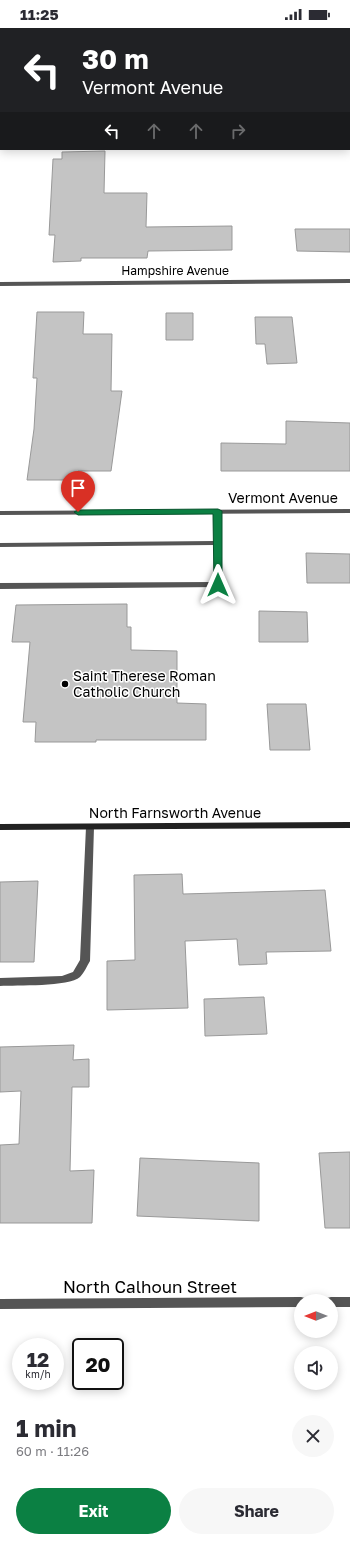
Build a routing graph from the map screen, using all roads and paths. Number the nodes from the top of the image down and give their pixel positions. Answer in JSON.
{"nodes":[{"id":1,"x":350,"y":281,"type":"edge"},
{"id":2,"x":0,"y":284,"type":"edge"},
{"id":3,"x":218,"y":511,"type":"junction"},
{"id":4,"x":350,"y":511,"type":"edge"},
{"id":5,"x":0,"y":513,"type":"edge"},
{"id":6,"x":218,"y":543,"type":"junction"},
{"id":7,"x":0,"y":545,"type":"edge"},
{"id":8,"x":0,"y":586,"type":"edge"},
{"id":9,"x":350,"y":826,"type":"edge"},
{"id":10,"x":0,"y":827,"type":"edge"},
{"id":11,"x":90,"y":827,"type":"junction"},
{"id":12,"x":0,"y":982,"type":"edge"},
{"id":13,"x":294,"y":1302,"type":"edge"},
{"id":14,"x":338,"y":1302,"type":"edge"},
{"id":15,"x":350,"y":1302,"type":"edge"},
{"id":16,"x":0,"y":1304,"type":"edge"}],
"edges":[{"from":1,"to":2,"type":"street","name":"Hampshire Avenue"},
{"from":3,"to":4,"type":"street","name":"Vermont Avenue"},
{"from":3,"to":5,"type":"street","name":"Vermont Avenue"},
{"from":3,"to":6,"type":"street"},
{"from":6,"to":7,"type":"street"},
{"from":6,"to":8,"type":"street"},
{"from":9,"to":11,"type":"main road","name":"North Farnsworth Avenue"},
{"from":10,"to":11,"type":"main road","name":"North Farnsworth Avenue"},
{"from":11,"to":12,"type":"street"},
{"from":13,"to":16,"type":"street","name":"North Calhoun Street"},
{"from":14,"to":15,"type":"street"}]}
